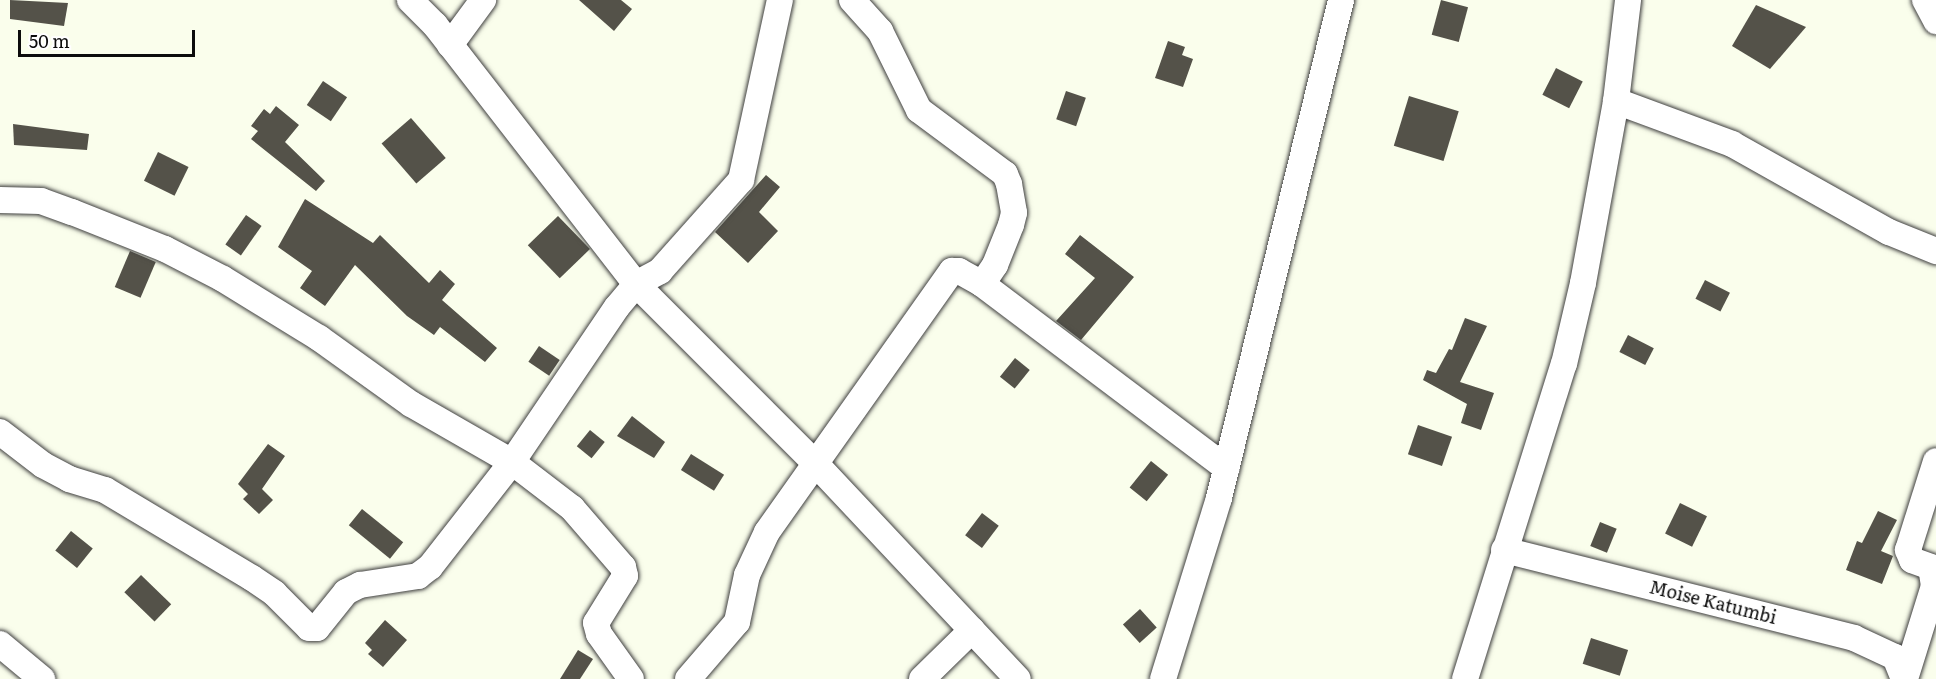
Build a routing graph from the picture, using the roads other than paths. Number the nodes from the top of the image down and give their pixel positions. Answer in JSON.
{"nodes":[{"id":1,"x":410,"y":0,"type":"edge"},
{"id":2,"x":483,"y":0,"type":"edge"},
{"id":3,"x":780,"y":0,"type":"edge"},
{"id":4,"x":852,"y":0,"type":"edge"},
{"id":5,"x":1341,"y":0,"type":"edge"},
{"id":6,"x":1628,"y":0,"type":"edge"},
{"id":7,"x":1925,"y":0,"type":"edge"},
{"id":8,"x":1936,"y":21,"type":"edge"},
{"id":9,"x":450,"y":45,"type":"junction"},
{"id":10,"x":1616,"y":101,"type":"junction"},
{"id":11,"x":0,"y":200,"type":"edge"},
{"id":12,"x":1936,"y":251,"type":"edge"},
{"id":13,"x":636,"y":284,"type":"junction"},
{"id":14,"x":982,"y":284,"type":"junction"},
{"id":15,"x":0,"y":432,"type":"edge"},
{"id":16,"x":1936,"y":461,"type":"edge"},
{"id":17,"x":512,"y":462,"type":"junction"},
{"id":18,"x":814,"y":463,"type":"junction"},
{"id":19,"x":1226,"y":468,"type":"junction"},
{"id":20,"x":1504,"y":550,"type":"junction"},
{"id":21,"x":972,"y":630,"type":"junction"},
{"id":22,"x":0,"y":644,"type":"edge"},
{"id":23,"x":42,"y":679,"type":"edge"},
{"id":24,"x":631,"y":679,"type":"edge"},
{"id":25,"x":688,"y":679,"type":"edge"},
{"id":26,"x":922,"y":679,"type":"edge"},
{"id":27,"x":1018,"y":679,"type":"edge"},
{"id":28,"x":1163,"y":679,"type":"edge"},
{"id":29,"x":1465,"y":679,"type":"edge"},
{"id":30,"x":1904,"y":679,"type":"edge"}],
"edges":[{"from":1,"to":9,"type":"street"},
{"from":2,"to":9,"type":"street"},
{"from":3,"to":13,"type":"street"},
{"from":4,"to":14,"type":"street"},
{"from":5,"to":19,"type":"street"},
{"from":6,"to":10,"type":"street"},
{"from":7,"to":8,"type":"street"},
{"from":9,"to":13,"type":"street"},
{"from":10,"to":12,"type":"street"},
{"from":10,"to":20,"type":"street"},
{"from":11,"to":17,"type":"street"},
{"from":13,"to":17,"type":"street"},
{"from":13,"to":18,"type":"street"},
{"from":14,"to":18,"type":"street"},
{"from":14,"to":19,"type":"street"},
{"from":15,"to":17,"type":"street"},
{"from":16,"to":30,"type":"street"},
{"from":17,"to":24,"type":"street"},
{"from":18,"to":21,"type":"street"},
{"from":18,"to":25,"type":"street"},
{"from":19,"to":28,"type":"street"},
{"from":20,"to":29,"type":"street"},
{"from":20,"to":30,"type":"street","name":"Moise Katumbi"},
{"from":21,"to":26,"type":"street"},
{"from":21,"to":27,"type":"street"},
{"from":22,"to":23,"type":"street"}]}
